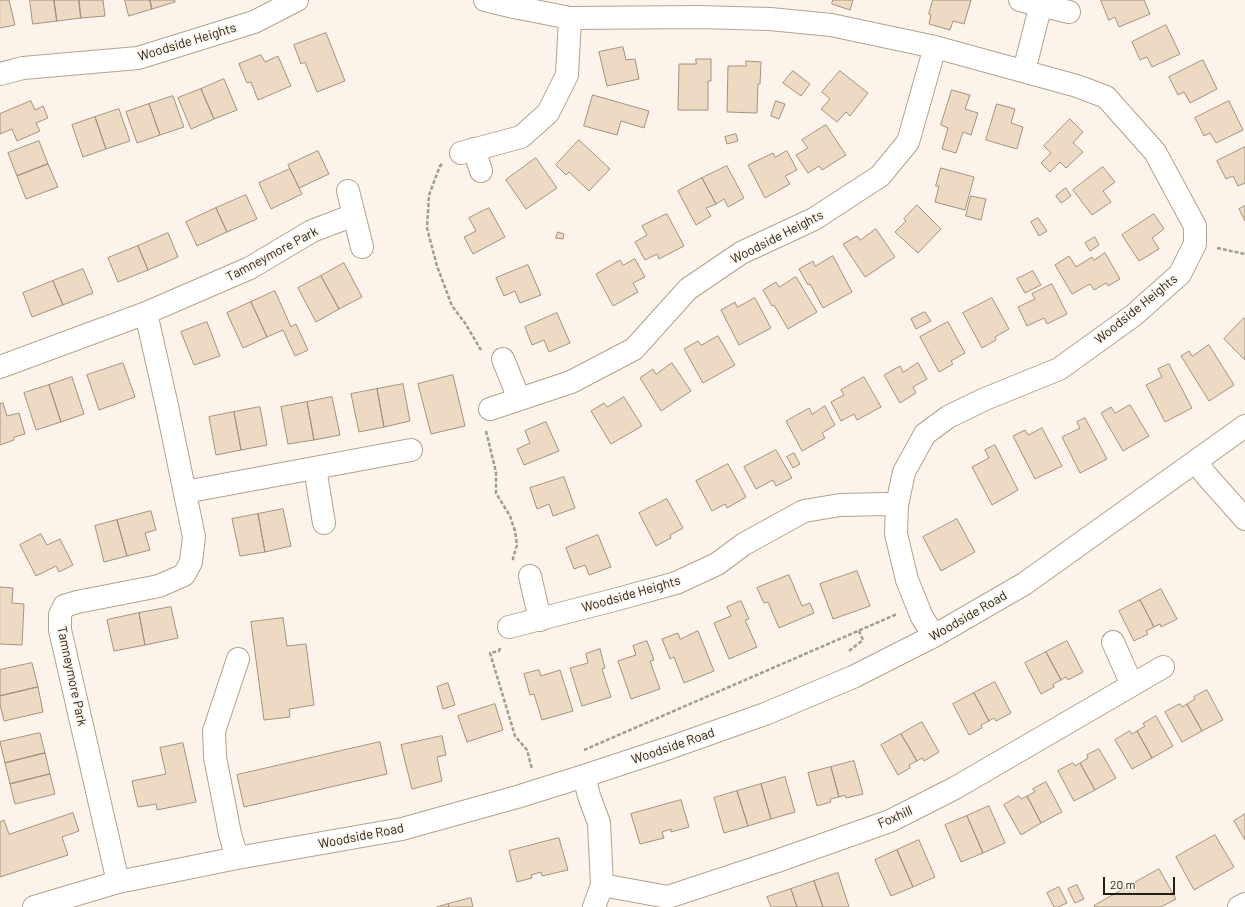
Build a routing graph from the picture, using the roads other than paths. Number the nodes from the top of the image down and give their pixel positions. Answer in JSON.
{"nodes":[{"id":1,"x":297,"y":0,"type":"edge"},
{"id":2,"x":485,"y":0,"type":"edge"},
{"id":3,"x":1034,"y":2,"type":"edge"},
{"id":4,"x":772,"y":9,"type":"edge"},
{"id":5,"x":1069,"y":12,"type":"dead end"},
{"id":6,"x":570,"y":18,"type":"junction"},
{"id":7,"x":935,"y":47,"type":"junction"},
{"id":8,"x":1024,"y":71,"type":"junction"},
{"id":9,"x":0,"y":74,"type":"edge"},
{"id":10,"x":481,"y":171,"type":"dead end"},
{"id":11,"x":348,"y":191,"type":"dead end"},
{"id":12,"x":354,"y":215,"type":"junction"},
{"id":13,"x":362,"y":247,"type":"dead end"},
{"id":14,"x":146,"y":313,"type":"junction"},
{"id":15,"x":503,"y":359,"type":"road end"},
{"id":16,"x":0,"y":367,"type":"edge"},
{"id":17,"x":519,"y":399,"type":"junction"},
{"id":18,"x":490,"y":408,"type":"road end"},
{"id":19,"x":1245,"y":426,"type":"edge"},
{"id":20,"x":411,"y":450,"type":"dead end"},
{"id":21,"x":1196,"y":461,"type":"junction"},
{"id":22,"x":315,"y":468,"type":"junction"},
{"id":23,"x":185,"y":492,"type":"junction"},
{"id":24,"x":897,"y":505,"type":"junction"},
{"id":25,"x":1245,"y":519,"type":"edge"},
{"id":26,"x":324,"y":523,"type":"dead end"},
{"id":27,"x":530,"y":576,"type":"dead end"},
{"id":28,"x":540,"y":620,"type":"junction"},
{"id":29,"x":509,"y":627,"type":"dead end"},
{"id":30,"x":934,"y":636,"type":"junction"},
{"id":31,"x":1113,"y":642,"type":"dead end"},
{"id":32,"x":238,"y":659,"type":"dead end"},
{"id":33,"x":1163,"y":667,"type":"dead end"},
{"id":34,"x":1132,"y":685,"type":"junction"},
{"id":35,"x":584,"y":776,"type":"junction"},
{"id":36,"x":237,"y":858,"type":"junction"},
{"id":37,"x":118,"y":882,"type":"junction"},
{"id":38,"x":602,"y":885,"type":"junction"},
{"id":39,"x":1245,"y":904,"type":"edge"},
{"id":40,"x":34,"y":907,"type":"edge"},
{"id":41,"x":594,"y":907,"type":"edge"},
{"id":42,"x":1239,"y":907,"type":"edge"}],
"edges":[{"from":1,"to":9,"type":"street","name":"Woodside Heights"},
{"from":2,"to":6,"type":"street","name":"Woodside Heights"},
{"from":3,"to":5,"type":"street"},
{"from":3,"to":8,"type":"street"},
{"from":4,"to":6,"type":"street","name":"Woodside Heights"},
{"from":4,"to":7,"type":"street","name":"Woodside Heights"},
{"from":6,"to":10,"type":"street"},
{"from":7,"to":8,"type":"street","name":"Woodside Heights"},
{"from":7,"to":17,"type":"street","name":"Woodside Heights"},
{"from":8,"to":24,"type":"street","name":"Woodside Heights"},
{"from":11,"to":12,"type":"street"},
{"from":12,"to":13,"type":"street"},
{"from":12,"to":14,"type":"street","name":"Tamneymore Park"},
{"from":14,"to":16,"type":"street","name":"Tamneymore Park"},
{"from":14,"to":23,"type":"street","name":"Tamneymore Park"},
{"from":15,"to":17,"type":"street"},
{"from":17,"to":18,"type":"street","name":"Woodside Heights"},
{"from":19,"to":21,"type":"street","name":"Woodside Road"},
{"from":20,"to":22,"type":"street"},
{"from":21,"to":25,"type":"street"},
{"from":21,"to":30,"type":"street","name":"Woodside Road"},
{"from":22,"to":23,"type":"street"},
{"from":22,"to":26,"type":"street"},
{"from":23,"to":37,"type":"street","name":"Tamneymore Park"},
{"from":24,"to":28,"type":"street","name":"Woodside Heights"},
{"from":24,"to":30,"type":"street","name":"Woodside Heights"},
{"from":27,"to":28,"type":"street"},
{"from":28,"to":29,"type":"street","name":"Woodside Heights"},
{"from":30,"to":35,"type":"street","name":"Woodside Road"},
{"from":31,"to":34,"type":"street"},
{"from":32,"to":36,"type":"street"},
{"from":33,"to":34,"type":"street","name":"Foxhill"},
{"from":34,"to":38,"type":"street","name":"Foxhill"},
{"from":35,"to":36,"type":"street","name":"Woodside Road"},
{"from":35,"to":38,"type":"street"},
{"from":36,"to":37,"type":"street","name":"Woodside Road"},
{"from":37,"to":40,"type":"street","name":"Woodside Road"},
{"from":38,"to":41,"type":"street"},
{"from":39,"to":42,"type":"street"}]}
